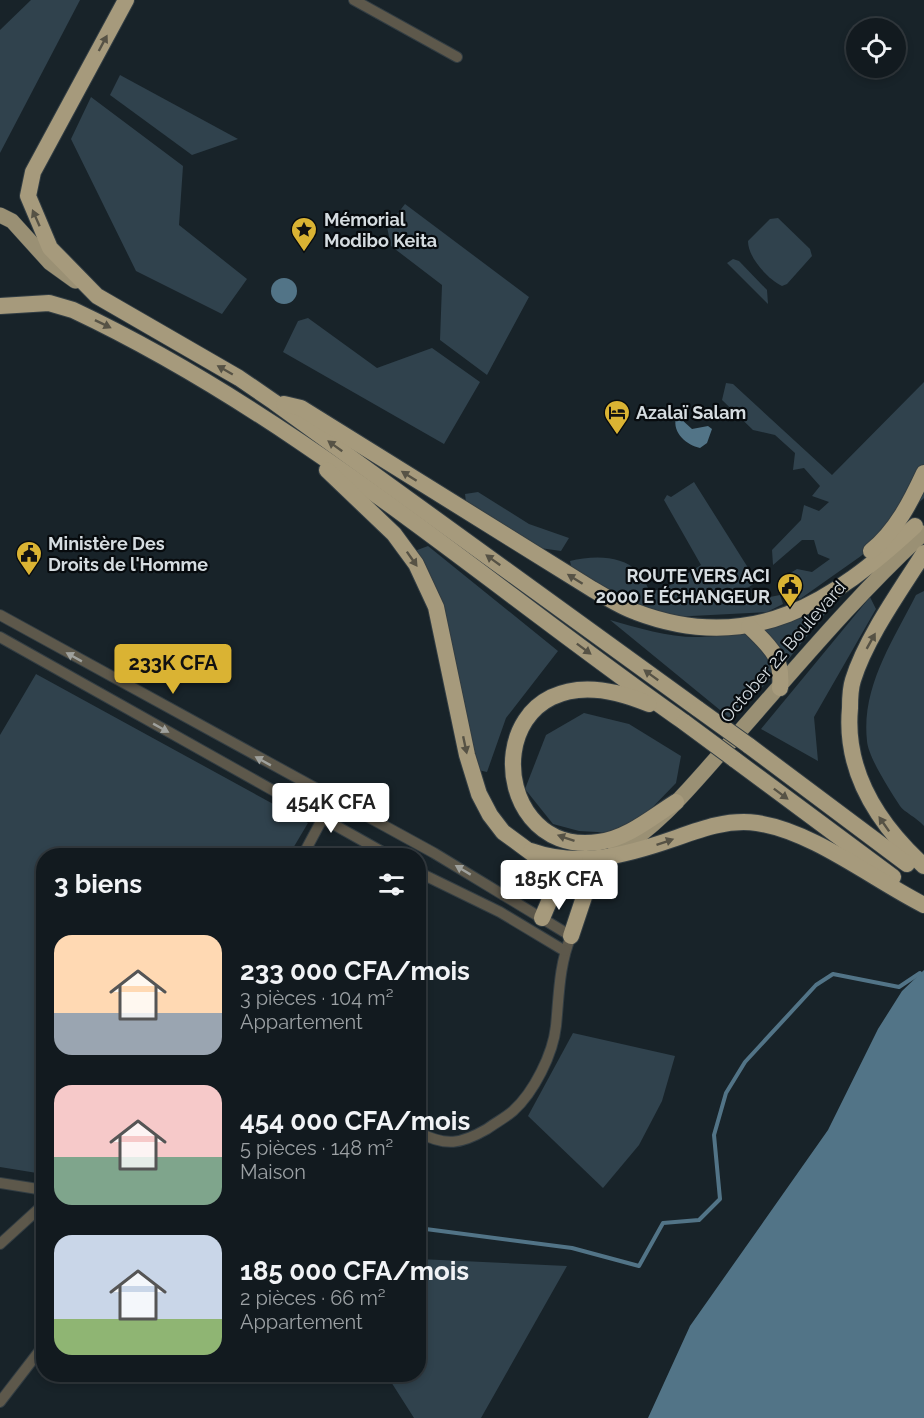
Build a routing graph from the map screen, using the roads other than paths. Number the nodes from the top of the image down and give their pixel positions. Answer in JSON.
{"nodes":[{"id":1,"x":126,"y":0,"type":"edge"},
{"id":2,"x":354,"y":0,"type":"edge"},
{"id":3,"x":457,"y":57,"type":"dead end"},
{"id":4,"x":0,"y":215,"type":"edge"},
{"id":5,"x":98,"y":296,"type":"junction"},
{"id":6,"x":0,"y":297,"type":"edge"},
{"id":7,"x":49,"y":303,"type":"junction"},
{"id":8,"x":0,"y":306,"type":"edge"},
{"id":9,"x":274,"y":402,"type":"junction"},
{"id":10,"x":281,"y":431,"type":"junction"},
{"id":11,"x":924,"y":473,"type":"edge"},
{"id":12,"x":921,"y":525,"type":"edge"},
{"id":13,"x":924,"y":553,"type":"edge"},
{"id":14,"x":924,"y":571,"type":"edge"},
{"id":15,"x":899,"y":594,"type":"junction"},
{"id":16,"x":0,"y":615,"type":"edge"},
{"id":17,"x":667,"y":621,"type":"junction"},
{"id":18,"x":749,"y":626,"type":"junction"},
{"id":19,"x":0,"y":637,"type":"edge"},
{"id":20,"x":780,"y":687,"type":"junction"},
{"id":21,"x":682,"y":721,"type":"junction"},
{"id":22,"x":333,"y":799,"type":"junction"},
{"id":23,"x":676,"y":802,"type":"junction"},
{"id":24,"x":322,"y":819,"type":"junction"},
{"id":25,"x":307,"y":848,"type":"edge"},
{"id":26,"x":375,"y":848,"type":"edge"},
{"id":27,"x":530,"y":851,"type":"junction"},
{"id":28,"x":608,"y":857,"type":"junction"},
{"id":29,"x":575,"y":860,"type":"junction"},
{"id":30,"x":924,"y":866,"type":"edge"},
{"id":31,"x":426,"y":876,"type":"edge"},
{"id":32,"x":924,"y":877,"type":"edge"},
{"id":33,"x":553,"y":889,"type":"junction"},
{"id":34,"x":924,"y":900,"type":"edge"},
{"id":35,"x":924,"y":905,"type":"edge"},
{"id":36,"x":539,"y":925,"type":"junction"},
{"id":37,"x":568,"y":943,"type":"junction"},
{"id":38,"x":426,"y":1135,"type":"edge"},
{"id":39,"x":0,"y":1183,"type":"edge"},
{"id":40,"x":36,"y":1189,"type":"edge"},
{"id":41,"x":36,"y":1211,"type":"edge"},
{"id":42,"x":0,"y":1244,"type":"edge"},
{"id":43,"x":36,"y":1355,"type":"edge"},
{"id":44,"x":0,"y":1402,"type":"edge"}],
"edges":[{"from":5,"to":1,"type":"highway","one_way":true},
{"from":2,"to":3,"type":"street"},
{"from":4,"to":5,"type":"main road"},
{"from":9,"to":5,"type":"highway","one_way":true},
{"from":6,"to":7,"type":"main road"},
{"from":7,"to":8,"type":"highway"},
{"from":7,"to":10,"type":"highway","one_way":true},
{"from":17,"to":9,"type":"highway","one_way":true},
{"from":32,"to":9,"type":"highway","one_way":true,"bridge":true},
{"from":10,"to":21,"type":"highway","one_way":true},
{"from":10,"to":27,"type":"highway","one_way":true},
{"from":11,"to":17,"type":"highway"},
{"from":12,"to":18,"type":"highway"},
{"from":12,"to":20,"type":"main road","name":"October 22 Boulevard"},
{"from":13,"to":15,"type":"highway"},
{"from":14,"to":15,"type":"highway"},
{"from":30,"to":15,"type":"highway","one_way":true},
{"from":22,"to":16,"type":"street","one_way":true},
{"from":17,"to":18,"type":"highway"},
{"from":18,"to":20,"type":"highway"},
{"from":19,"to":24,"type":"street","one_way":true},
{"from":20,"to":23,"type":"main road","name":"October 22 Boulevard"},
{"from":23,"to":21,"type":"highway","one_way":true},
{"from":21,"to":34,"type":"highway","one_way":true,"bridge":true},
{"from":22,"to":24,"type":"street"},
{"from":36,"to":22,"type":"street","one_way":true},
{"from":23,"to":28,"type":"main road","name":"October 22 Boulevard"},
{"from":24,"to":25,"type":"street"},
{"from":24,"to":26,"type":"street"},
{"from":27,"to":29,"type":"highway"},
{"from":27,"to":33,"type":"highway"},
{"from":28,"to":29,"type":"highway"},
{"from":28,"to":35,"type":"highway","one_way":true},
{"from":28,"to":37,"type":"highway"},
{"from":29,"to":33,"type":"highway"},
{"from":31,"to":36,"type":"street"},
{"from":33,"to":36,"type":"highway"},
{"from":36,"to":37,"type":"street"},
{"from":36,"to":37,"type":"street"},
{"from":37,"to":38,"type":"street"},
{"from":39,"to":40,"type":"street"},
{"from":41,"to":42,"type":"street"},
{"from":43,"to":44,"type":"street"}]}
